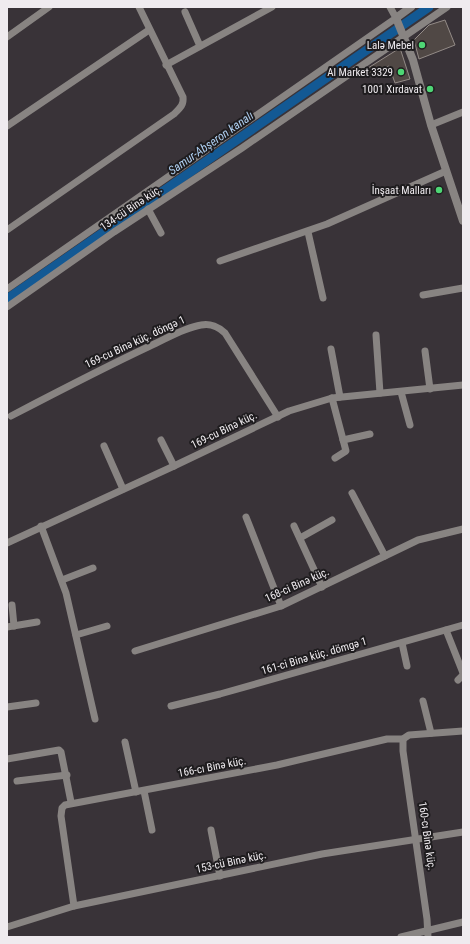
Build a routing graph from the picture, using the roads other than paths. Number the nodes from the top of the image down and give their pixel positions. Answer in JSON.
{"nodes":[{"id":1,"x":49,"y":7,"type":"edge"},
{"id":2,"x":139,"y":7,"type":"edge"},
{"id":3,"x":272,"y":7,"type":"edge"},
{"id":4,"x":390,"y":7,"type":"edge"},
{"id":5,"x":411,"y":7,"type":"edge"},
{"id":6,"x":447,"y":7,"type":"edge"},
{"id":7,"x":185,"y":12,"type":"dead end"},
{"id":8,"x":396,"y":18,"type":"junction"},
{"id":9,"x":149,"y":30,"type":"junction"},
{"id":10,"x":7,"y":36,"type":"edge"},
{"id":11,"x":405,"y":37,"type":"junction"},
{"id":12,"x":200,"y":46,"type":"junction"},
{"id":13,"x":166,"y":65,"type":"junction"},
{"id":14,"x":463,"y":112,"type":"edge"},
{"id":15,"x":431,"y":125,"type":"junction"},
{"id":16,"x":7,"y":126,"type":"edge"},
{"id":17,"x":446,"y":171,"type":"junction"},
{"id":18,"x":148,"y":209,"type":"junction"},
{"id":19,"x":463,"y":221,"type":"edge"},
{"id":20,"x":7,"y":230,"type":"edge"},
{"id":21,"x":308,"y":232,"type":"junction"},
{"id":22,"x":161,"y":233,"type":"dead end"},
{"id":23,"x":220,"y":261,"type":"dead end"},
{"id":24,"x":463,"y":288,"type":"edge"},
{"id":25,"x":7,"y":289,"type":"edge"},
{"id":26,"x":423,"y":295,"type":"dead end"},
{"id":27,"x":323,"y":298,"type":"dead end"},
{"id":28,"x":7,"y":307,"type":"edge"},
{"id":29,"x":376,"y":335,"type":"dead end"},
{"id":30,"x":330,"y":349,"type":"dead end"},
{"id":31,"x":425,"y":351,"type":"dead end"},
{"id":32,"x":463,"y":385,"type":"edge"},
{"id":33,"x":430,"y":388,"type":"junction"},
{"id":34,"x":402,"y":392,"type":"junction"},
{"id":35,"x":380,"y":393,"type":"junction"},
{"id":36,"x":340,"y":397,"type":"junction"},
{"id":37,"x":332,"y":398,"type":"junction"},
{"id":38,"x":11,"y":416,"type":"dead end"},
{"id":39,"x":278,"y":417,"type":"junction"},
{"id":40,"x":410,"y":425,"type":"dead end"},
{"id":41,"x":370,"y":434,"type":"dead end"},
{"id":42,"x":160,"y":440,"type":"dead end"},
{"id":43,"x":343,"y":440,"type":"junction"},
{"id":44,"x":104,"y":446,"type":"dead end"},
{"id":45,"x":335,"y":458,"type":"dead end"},
{"id":46,"x":174,"y":466,"type":"junction"},
{"id":47,"x":123,"y":489,"type":"junction"},
{"id":48,"x":352,"y":493,"type":"dead end"},
{"id":49,"x":246,"y":517,"type":"dead end"},
{"id":50,"x":332,"y":520,"type":"dead end"},
{"id":51,"x":41,"y":526,"type":"junction"},
{"id":52,"x":294,"y":526,"type":"dead end"},
{"id":53,"x":463,"y":529,"type":"edge"},
{"id":54,"x":300,"y":538,"type":"junction"},
{"id":55,"x":7,"y":543,"type":"edge"},
{"id":56,"x":385,"y":556,"type":"junction"},
{"id":57,"x":93,"y":568,"type":"dead end"},
{"id":58,"x":62,"y":580,"type":"junction"},
{"id":59,"x":322,"y":587,"type":"junction"},
{"id":60,"x":12,"y":605,"type":"dead end"},
{"id":61,"x":281,"y":606,"type":"junction"},
{"id":62,"x":37,"y":622,"type":"dead end"},
{"id":63,"x":463,"y":625,"type":"edge"},
{"id":64,"x":11,"y":626,"type":"edge"},
{"id":65,"x":107,"y":626,"type":"dead end"},
{"id":66,"x":446,"y":630,"type":"junction"},
{"id":67,"x":76,"y":635,"type":"junction"},
{"id":68,"x":402,"y":643,"type":"junction"},
{"id":69,"x":135,"y":651,"type":"dead end"},
{"id":70,"x":407,"y":666,"type":"dead end"},
{"id":71,"x":461,"y":676,"type":"edge"},
{"id":72,"x":423,"y":701,"type":"dead end"},
{"id":73,"x":36,"y":703,"type":"dead end"},
{"id":74,"x":170,"y":706,"type":"dead end"},
{"id":75,"x":7,"y":707,"type":"edge"},
{"id":76,"x":95,"y":719,"type":"dead end"},
{"id":77,"x":463,"y":731,"type":"edge"},
{"id":78,"x":431,"y":733,"type":"junction"},
{"id":79,"x":403,"y":739,"type":"junction"},
{"id":80,"x":125,"y":742,"type":"dead end"},
{"id":81,"x":7,"y":759,"type":"edge"},
{"id":82,"x":67,"y":775,"type":"junction"},
{"id":83,"x":17,"y":781,"type":"dead end"},
{"id":84,"x":144,"y":791,"type":"junction"},
{"id":85,"x":136,"y":792,"type":"junction"},
{"id":86,"x":72,"y":802,"type":"junction"},
{"id":87,"x":152,"y":830,"type":"dead end"},
{"id":88,"x":211,"y":830,"type":"dead end"},
{"id":89,"x":463,"y":832,"type":"edge"},
{"id":90,"x":416,"y":838,"type":"junction"},
{"id":91,"x":220,"y":876,"type":"junction"},
{"id":92,"x":74,"y":906,"type":"junction"},
{"id":93,"x":463,"y":922,"type":"edge"},
{"id":94,"x":7,"y":927,"type":"edge"},
{"id":95,"x":428,"y":934,"type":"edge"},
{"id":96,"x":401,"y":937,"type":"edge"}],
"edges":[{"from":1,"to":10,"type":"street"},
{"from":2,"to":9,"type":"street"},
{"from":3,"to":12,"type":"street"},
{"from":4,"to":8,"type":"street"},
{"from":5,"to":8,"type":"street"},
{"from":6,"to":11,"type":"street","name":"134-cü Binə küç."},
{"from":7,"to":12,"type":"street"},
{"from":8,"to":11,"type":"street"},
{"from":8,"to":25,"type":"street"},
{"from":9,"to":13,"type":"street"},
{"from":9,"to":16,"type":"street"},
{"from":11,"to":15,"type":"street"},
{"from":11,"to":18,"type":"street","name":"134-cü Binə küç."},
{"from":12,"to":13,"type":"street"},
{"from":13,"to":20,"type":"street"},
{"from":14,"to":15,"type":"street"},
{"from":15,"to":17,"type":"street"},
{"from":17,"to":19,"type":"street"},
{"from":17,"to":21,"type":"street"},
{"from":18,"to":22,"type":"street"},
{"from":18,"to":28,"type":"street","name":"134-cü Binə küç."},
{"from":21,"to":23,"type":"street"},
{"from":21,"to":27,"type":"street"},
{"from":24,"to":26,"type":"street"},
{"from":29,"to":35,"type":"street"},
{"from":30,"to":36,"type":"street"},
{"from":31,"to":33,"type":"street"},
{"from":32,"to":33,"type":"street","name":"169-cu Binə küç."},
{"from":33,"to":34,"type":"street","name":"169-cu Binə küç."},
{"from":34,"to":35,"type":"street","name":"169-cu Binə küç."},
{"from":34,"to":40,"type":"street"},
{"from":35,"to":36,"type":"street","name":"169-cu Binə küç."},
{"from":36,"to":37,"type":"street","name":"169-cu Binə küç."},
{"from":37,"to":39,"type":"street","name":"169-cu Binə küç."},
{"from":37,"to":43,"type":"street"},
{"from":38,"to":39,"type":"street","name":"169-cu Binə küç. döngə 1"},
{"from":39,"to":46,"type":"street","name":"169-cu Binə küç."},
{"from":41,"to":43,"type":"street"},
{"from":42,"to":46,"type":"street"},
{"from":43,"to":45,"type":"street"},
{"from":44,"to":47,"type":"street"},
{"from":46,"to":47,"type":"street","name":"169-cu Binə küç."},
{"from":47,"to":51,"type":"street","name":"169-cu Binə küç."},
{"from":48,"to":56,"type":"street"},
{"from":49,"to":61,"type":"street"},
{"from":50,"to":54,"type":"street"},
{"from":51,"to":55,"type":"street","name":"169-cu Binə küç."},
{"from":51,"to":58,"type":"street"},
{"from":52,"to":54,"type":"street"},
{"from":53,"to":56,"type":"street","name":"168-ci Binə küç."},
{"from":54,"to":59,"type":"street"},
{"from":56,"to":59,"type":"street","name":"168-ci Binə küç."},
{"from":57,"to":58,"type":"street"},
{"from":58,"to":67,"type":"street"},
{"from":59,"to":61,"type":"street","name":"168-ci Binə küç."},
{"from":60,"to":64,"type":"street"},
{"from":61,"to":69,"type":"street","name":"168-ci Binə küç."},
{"from":62,"to":64,"type":"street"},
{"from":63,"to":66,"type":"street","name":"161-ci Binə küç. dömgə 1"},
{"from":65,"to":67,"type":"street"},
{"from":66,"to":68,"type":"street","name":"161-ci Binə küç. dömgə 1"},
{"from":66,"to":71,"type":"street"},
{"from":67,"to":76,"type":"street"},
{"from":68,"to":70,"type":"street"},
{"from":68,"to":74,"type":"street","name":"161-ci Binə küç. dömgə 1"},
{"from":72,"to":78,"type":"street"},
{"from":73,"to":75,"type":"street"},
{"from":77,"to":78,"type":"street","name":"166-cı Binə küç."},
{"from":78,"to":79,"type":"street","name":"166-cı Binə küç."},
{"from":79,"to":84,"type":"street","name":"166-cı Binə küç."},
{"from":79,"to":90,"type":"street","name":"160-cı Binə küç."},
{"from":80,"to":85,"type":"street"},
{"from":81,"to":82,"type":"street"},
{"from":82,"to":83,"type":"street"},
{"from":82,"to":86,"type":"street"},
{"from":84,"to":85,"type":"street","name":"166-cı Binə küç."},
{"from":84,"to":87,"type":"street"},
{"from":85,"to":86,"type":"street","name":"166-cı Binə küç."},
{"from":86,"to":92,"type":"street"},
{"from":88,"to":91,"type":"street"},
{"from":89,"to":90,"type":"street","name":"153-cü Binə küç."},
{"from":90,"to":91,"type":"street","name":"153-cü Binə küç."},
{"from":90,"to":95,"type":"street","name":"160-cı Binə küç."},
{"from":91,"to":92,"type":"street","name":"153-cü Binə küç."},
{"from":92,"to":94,"type":"street","name":"153-cü Binə küç."},
{"from":93,"to":95,"type":"street"},
{"from":95,"to":96,"type":"street"}]}
